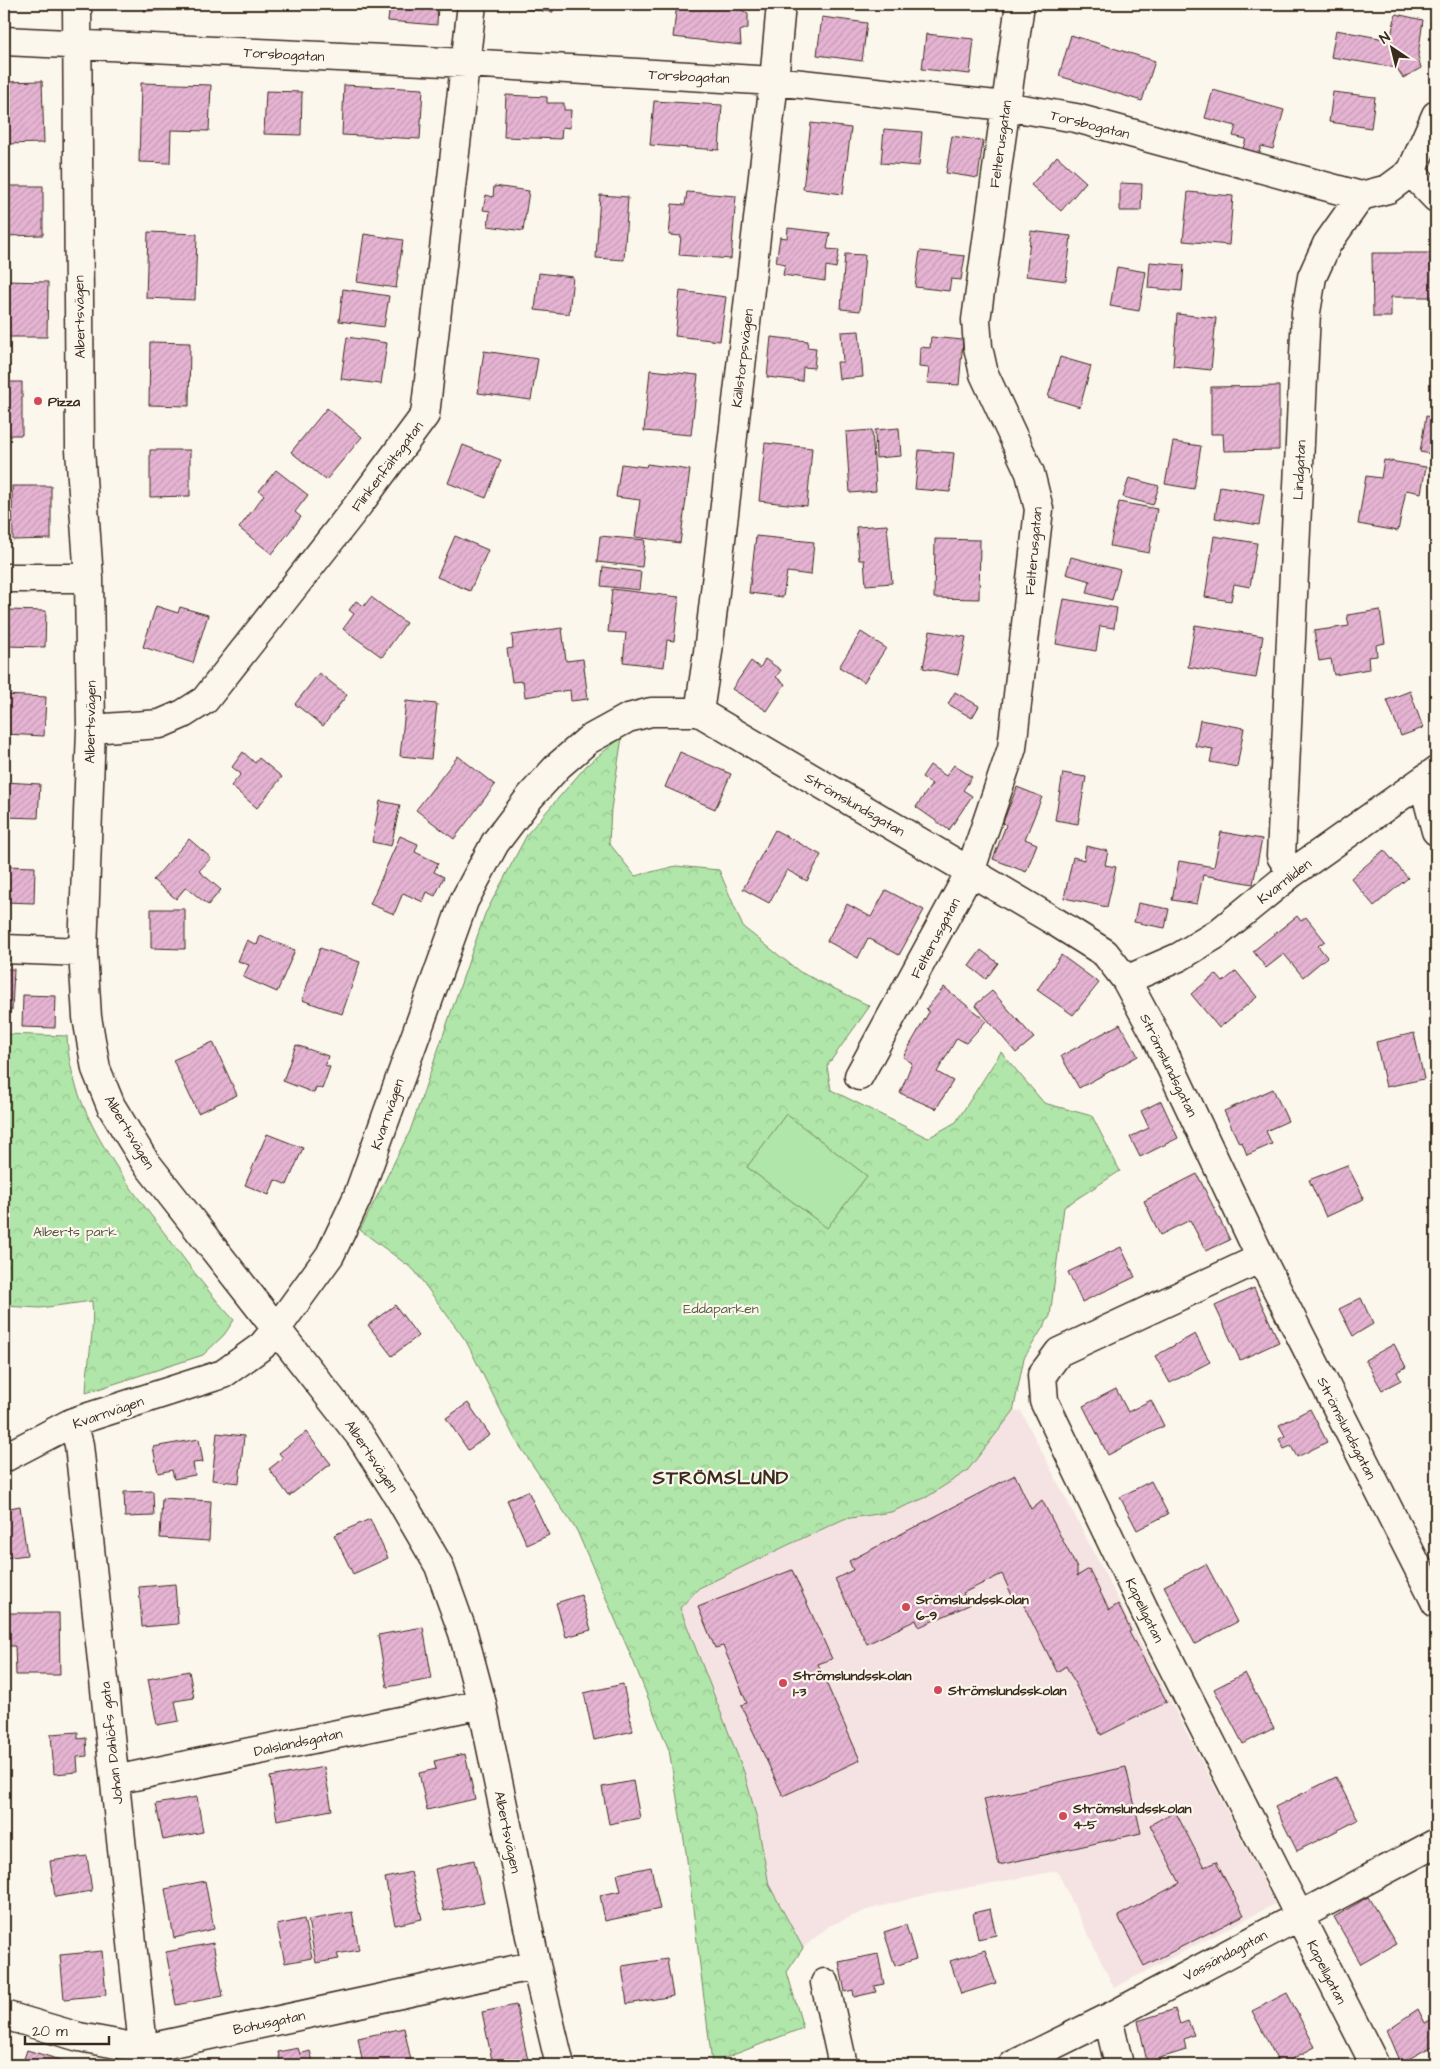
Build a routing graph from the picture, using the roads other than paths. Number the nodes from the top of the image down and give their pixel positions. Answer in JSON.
{"nodes":[{"id":1,"x":77,"y":4,"type":"edge"},
{"id":2,"x":472,"y":4,"type":"edge"},
{"id":3,"x":781,"y":4,"type":"edge"},
{"id":4,"x":1020,"y":4,"type":"edge"},
{"id":5,"x":4,"y":41,"type":"edge"},
{"id":6,"x":77,"y":44,"type":"junction"},
{"id":7,"x":466,"y":63,"type":"junction"},
{"id":8,"x":774,"y":81,"type":"junction"},
{"id":9,"x":1004,"y":106,"type":"junction"},
{"id":10,"x":1436,"y":115,"type":"edge"},
{"id":11,"x":1411,"y":172,"type":"junction"},
{"id":12,"x":1361,"y":196,"type":"junction"},
{"id":13,"x":1436,"y":198,"type":"edge"},
{"id":14,"x":4,"y":578,"type":"edge"},
{"id":15,"x":89,"y":578,"type":"junction"},
{"id":16,"x":699,"y":712,"type":"junction"},
{"id":17,"x":91,"y":730,"type":"junction"},
{"id":18,"x":1428,"y":777,"type":"edge"},
{"id":19,"x":1436,"y":831,"type":"edge"},
{"id":20,"x":970,"y":872,"type":"junction"},
{"id":21,"x":1292,"y":873,"type":"junction"},
{"id":22,"x":4,"y":950,"type":"edge"},
{"id":23,"x":83,"y":952,"type":"junction"},
{"id":24,"x":1126,"y":980,"type":"junction"},
{"id":25,"x":859,"y":1076,"type":"dead end"},
{"id":26,"x":1261,"y":1258,"type":"junction"},
{"id":27,"x":278,"y":1328,"type":"junction"},
{"id":28,"x":73,"y":1422,"type":"junction"},
{"id":29,"x":4,"y":1458,"type":"edge"},
{"id":30,"x":1436,"y":1603,"type":"edge"},
{"id":31,"x":482,"y":1704,"type":"junction"},
{"id":32,"x":115,"y":1780,"type":"junction"},
{"id":33,"x":1436,"y":1843,"type":"edge"},
{"id":34,"x":1299,"y":1915,"type":"junction"},
{"id":35,"x":536,"y":1965,"type":"junction"},
{"id":36,"x":825,"y":1983,"type":"dead end"},
{"id":37,"x":4,"y":2015,"type":"edge"},
{"id":38,"x":1108,"y":2018,"type":"junction"},
{"id":39,"x":144,"y":2057,"type":"edge"},
{"id":40,"x":560,"y":2065,"type":"edge"},
{"id":41,"x":843,"y":2065,"type":"edge"},
{"id":42,"x":1013,"y":2065,"type":"edge"},
{"id":43,"x":1119,"y":2065,"type":"edge"},
{"id":44,"x":1375,"y":2065,"type":"edge"}],
"edges":[{"from":1,"to":6,"type":"street","name":"Albertsvägen"},
{"from":2,"to":7,"type":"street","name":"Flinkenfältsgatan"},
{"from":3,"to":8,"type":"street","name":"Källstorpsvägen"},
{"from":4,"to":9,"type":"street","name":"Felterusgatan"},
{"from":5,"to":6,"type":"street","name":"Torsbogatan"},
{"from":6,"to":7,"type":"street","name":"Torsbogatan"},
{"from":6,"to":15,"type":"street","name":"Albertsvägen"},
{"from":7,"to":8,"type":"street","name":"Torsbogatan"},
{"from":7,"to":17,"type":"street","name":"Flinkenfältsgatan"},
{"from":8,"to":9,"type":"street","name":"Torsbogatan"},
{"from":8,"to":16,"type":"street","name":"Källstorpsvägen"},
{"from":9,"to":12,"type":"street","name":"Torsbogatan"},
{"from":9,"to":20,"type":"street","name":"Felterusgatan"},
{"from":10,"to":11,"type":"street"},
{"from":11,"to":12,"type":"street"},
{"from":11,"to":13,"type":"street"},
{"from":12,"to":21,"type":"street","name":"Lindgatan"},
{"from":14,"to":15,"type":"street"},
{"from":15,"to":17,"type":"street","name":"Albertsvägen"},
{"from":16,"to":20,"type":"street","name":"Strömslundsgatan"},
{"from":16,"to":27,"type":"street","name":"Kvarnvägen"},
{"from":17,"to":23,"type":"street","name":"Albertsvägen"},
{"from":18,"to":19,"type":"street"},
{"from":18,"to":21,"type":"street","name":"Kvarnliden"},
{"from":20,"to":24,"type":"street","name":"Strömslundsgatan"},
{"from":20,"to":25,"type":"street","name":"Felterusgatan"},
{"from":21,"to":24,"type":"street","name":"Kvarnliden"},
{"from":22,"to":23,"type":"street"},
{"from":23,"to":27,"type":"street","name":"Albertsvägen"},
{"from":24,"to":26,"type":"street","name":"Strömslundsgatan"},
{"from":26,"to":30,"type":"street","name":"Strömslundsgatan"},
{"from":26,"to":34,"type":"street","name":"Kapellgatan"},
{"from":27,"to":28,"type":"street","name":"Kvarnvägen"},
{"from":27,"to":31,"type":"street","name":"Albertsvägen"},
{"from":28,"to":29,"type":"street","name":"Kvarnvägen"},
{"from":28,"to":32,"type":"street","name":"Johan Dahlöfs gata"},
{"from":31,"to":32,"type":"street","name":"Dalslandsgatan"},
{"from":31,"to":35,"type":"street","name":"Albertsvägen"},
{"from":32,"to":39,"type":"street","name":"Johan Dahlöfs gata"},
{"from":33,"to":34,"type":"street","name":"Vassändagatan"},
{"from":34,"to":38,"type":"street","name":"Vassändagatan"},
{"from":34,"to":44,"type":"street","name":"Kapellgatan"},
{"from":35,"to":39,"type":"street","name":"Bohusgatan"},
{"from":35,"to":40,"type":"street","name":"Albertsvägen"},
{"from":36,"to":41,"type":"street"},
{"from":37,"to":39,"type":"street","name":"Bohusgatan"},
{"from":38,"to":42,"type":"street","name":"Vassändagatan"},
{"from":38,"to":43,"type":"street"}]}
